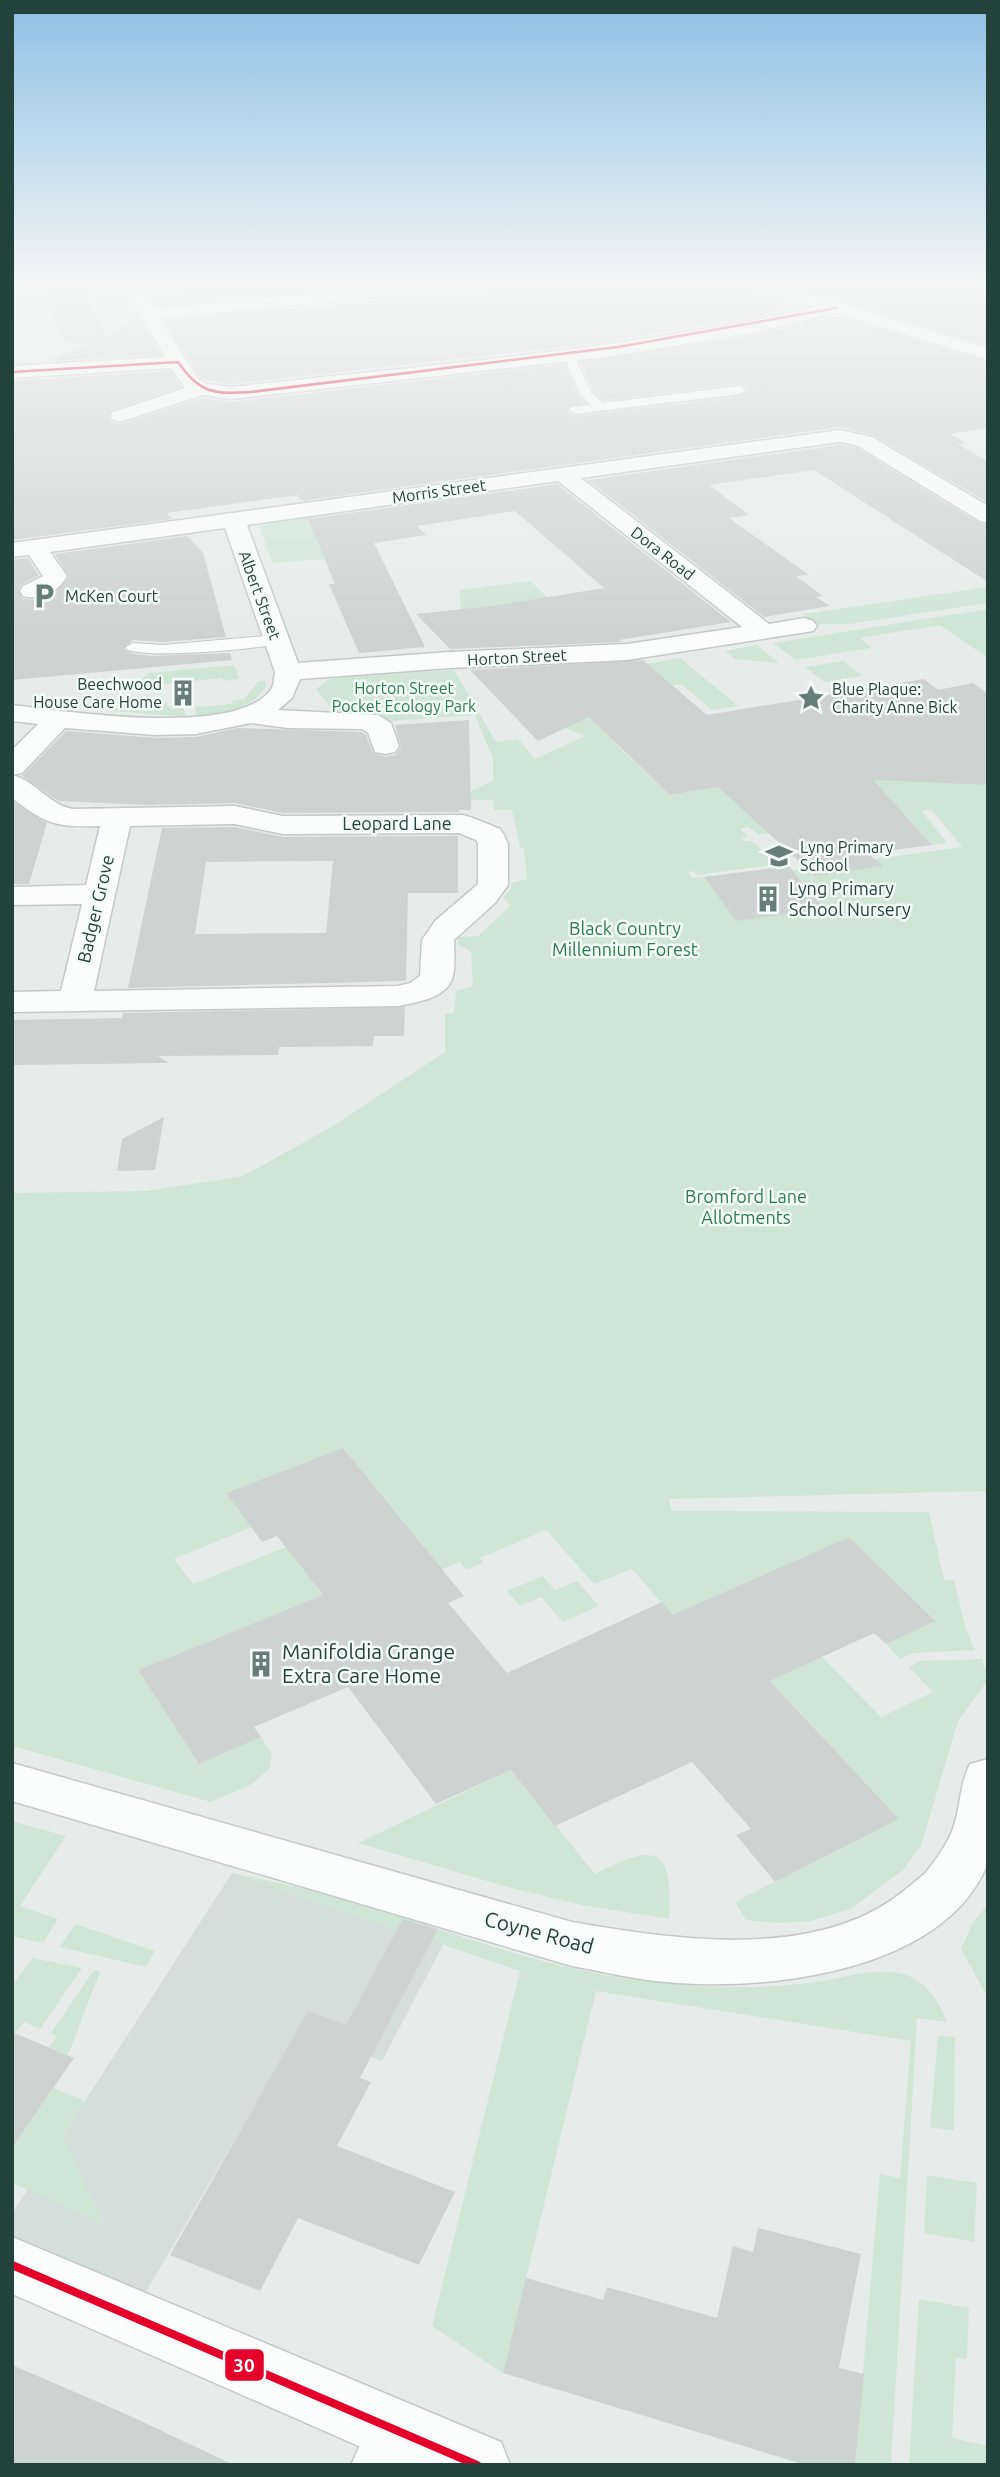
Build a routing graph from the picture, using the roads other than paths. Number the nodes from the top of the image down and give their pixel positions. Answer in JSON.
{"nodes":[{"id":1,"x":167,"y":401,"type":"edge"},
{"id":2,"x":593,"y":401,"type":"edge"},
{"id":3,"x":653,"y":401,"type":"edge"},
{"id":4,"x":600,"y":407,"type":"junction"},
{"id":5,"x":575,"y":410,"type":"dead end"},
{"id":6,"x":120,"y":416,"type":"dead end"},
{"id":7,"x":563,"y":475,"type":"junction"},
{"id":8,"x":988,"y":516,"type":"edge"},
{"id":9,"x":233,"y":519,"type":"junction"},
{"id":10,"x":24,"y":549,"type":"edge"},
{"id":11,"x":32,"y":591,"type":"dead end"},
{"id":12,"x":804,"y":626,"type":"dead end"},
{"id":13,"x":764,"y":632,"type":"junction"},
{"id":14,"x":276,"y":640,"type":"junction"},
{"id":15,"x":133,"y":648,"type":"dead end"},
{"id":16,"x":288,"y":672,"type":"junction"},
{"id":17,"x":12,"y":713,"type":"edge"},
{"id":18,"x":253,"y":715,"type":"junction"},
{"id":19,"x":59,"y":718,"type":"junction"},
{"id":20,"x":384,"y":746,"type":"dead end"},
{"id":21,"x":12,"y":767,"type":"edge"},
{"id":22,"x":12,"y":784,"type":"edge"},
{"id":23,"x":117,"y":817,"type":"junction"},
{"id":24,"x":98,"y":894,"type":"junction"},
{"id":25,"x":12,"y":896,"type":"edge"},
{"id":26,"x":75,"y":1001,"type":"junction"},
{"id":27,"x":12,"y":1002,"type":"edge"},
{"id":28,"x":988,"y":1778,"type":"edge"},
{"id":29,"x":12,"y":1782,"type":"edge"},
{"id":30,"x":12,"y":2265,"type":"edge"},
{"id":31,"x":391,"y":2448,"type":"edge"},
{"id":32,"x":478,"y":2465,"type":"edge"}],
"edges":[{"from":1,"to":6,"type":"street"},
{"from":2,"to":4,"type":"lane"},
{"from":3,"to":4,"type":"lane"},
{"from":4,"to":5,"type":"lane"},
{"from":7,"to":8,"type":"street","name":"Morris Street"},
{"from":7,"to":9,"type":"street","name":"Morris Street"},
{"from":7,"to":13,"type":"street","name":"Dora Road"},
{"from":9,"to":10,"type":"street","name":"Morris Street"},
{"from":9,"to":14,"type":"street","name":"Albert Street"},
{"from":10,"to":11,"type":"street"},
{"from":12,"to":13,"type":"street","name":"Horton Street"},
{"from":13,"to":16,"type":"street","name":"Horton Street"},
{"from":14,"to":15,"type":"lane"},
{"from":14,"to":16,"type":"street","name":"Albert Street"},
{"from":16,"to":18,"type":"street"},
{"from":17,"to":19,"type":"street"},
{"from":18,"to":19,"type":"street"},
{"from":18,"to":20,"type":"street"},
{"from":19,"to":21,"type":"street"},
{"from":22,"to":23,"type":"street","name":"Leopard Lane"},
{"from":23,"to":24,"type":"street","name":"Badger Grove"},
{"from":23,"to":26,"type":"street","name":"Leopard Lane"},
{"from":24,"to":25,"type":"street"},
{"from":24,"to":26,"type":"street","name":"Badger Grove"},
{"from":26,"to":27,"type":"street","name":"Leopard Lane"},
{"from":28,"to":29,"type":"street","name":"Coyne Road"},
{"from":30,"to":31,"type":"street"},
{"from":31,"to":32,"type":"street"}]}
